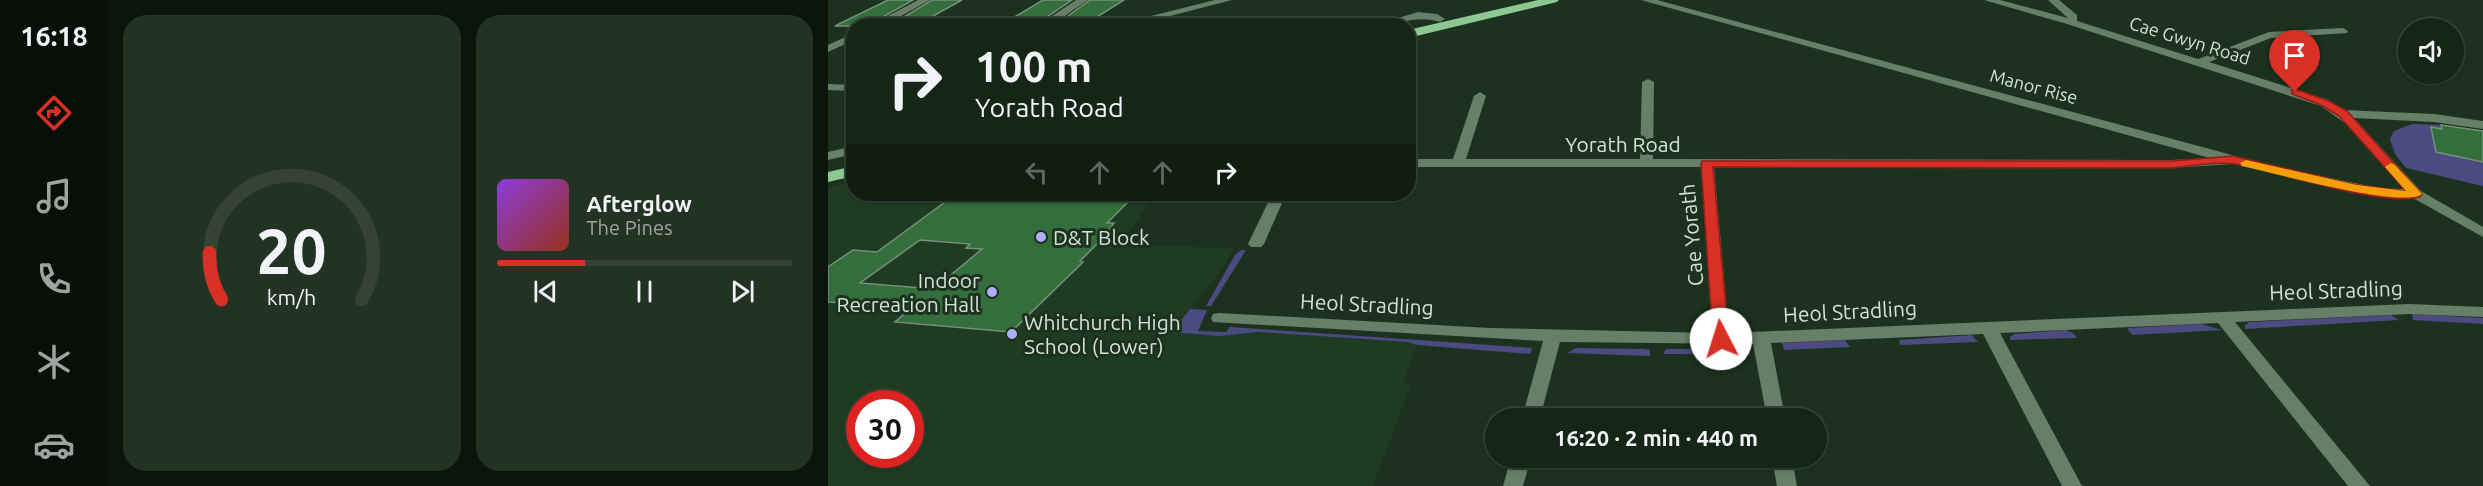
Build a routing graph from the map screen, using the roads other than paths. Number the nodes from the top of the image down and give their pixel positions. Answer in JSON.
{"nodes":[{"id":1,"x":925,"y":0,"type":"edge"},
{"id":2,"x":1083,"y":0,"type":"edge"},
{"id":3,"x":1227,"y":0,"type":"edge"},
{"id":4,"x":1522,"y":0,"type":"edge"},
{"id":5,"x":1553,"y":0,"type":"edge"},
{"id":6,"x":1646,"y":0,"type":"edge"},
{"id":7,"x":1989,"y":0,"type":"edge"},
{"id":8,"x":2053,"y":0,"type":"edge"},
{"id":9,"x":890,"y":18,"type":"edge"},
{"id":10,"x":1055,"y":18,"type":"edge"},
{"id":11,"x":1150,"y":18,"type":"edge"},
{"id":12,"x":1408,"y":18,"type":"edge"},
{"id":13,"x":1440,"y":19,"type":"junction"},
{"id":14,"x":2071,"y":22,"type":"junction"},
{"id":15,"x":1416,"y":25,"type":"edge"},
{"id":16,"x":2343,"y":31,"type":"dead end"},
{"id":17,"x":1416,"y":32,"type":"edge"},
{"id":18,"x":846,"y":40,"type":"edge"},
{"id":19,"x":828,"y":49,"type":"edge"},
{"id":20,"x":2200,"y":62,"type":"junction"},
{"id":21,"x":1648,"y":82,"type":"dead end"},
{"id":22,"x":828,"y":87,"type":"edge"},
{"id":23,"x":846,"y":88,"type":"edge"},
{"id":24,"x":1480,"y":96,"type":"dead end"},
{"id":25,"x":2343,"y":114,"type":"junction"},
{"id":26,"x":2483,"y":125,"type":"edge"},
{"id":27,"x":846,"y":152,"type":"edge"},
{"id":28,"x":828,"y":156,"type":"edge"},
{"id":29,"x":2233,"y":160,"type":"junction"},
{"id":30,"x":846,"y":163,"type":"edge"},
{"id":31,"x":1416,"y":163,"type":"edge"},
{"id":32,"x":1458,"y":163,"type":"junction"},
{"id":33,"x":1646,"y":164,"type":"junction"},
{"id":34,"x":1707,"y":164,"type":"junction"},
{"id":35,"x":828,"y":167,"type":"edge"},
{"id":36,"x":846,"y":173,"type":"edge"},
{"id":37,"x":828,"y":177,"type":"edge"},
{"id":38,"x":2416,"y":194,"type":"junction"},
{"id":39,"x":1276,"y":201,"type":"edge"},
{"id":40,"x":2483,"y":233,"type":"edge"},
{"id":41,"x":1256,"y":244,"type":"dead end"},
{"id":42,"x":2483,"y":312,"type":"edge"},
{"id":43,"x":2222,"y":317,"type":"junction"},
{"id":44,"x":1219,"y":318,"type":"dead end"},
{"id":45,"x":1989,"y":328,"type":"junction"},
{"id":46,"x":1553,"y":338,"type":"junction"},
{"id":47,"x":1761,"y":338,"type":"junction"},
{"id":48,"x":1721,"y":339,"type":"junction"},
{"id":49,"x":1534,"y":408,"type":"edge"},
{"id":50,"x":1774,"y":408,"type":"edge"},
{"id":51,"x":1518,"y":468,"type":"edge"},
{"id":52,"x":1784,"y":468,"type":"edge"},
{"id":53,"x":1513,"y":486,"type":"edge"},
{"id":54,"x":1787,"y":486,"type":"edge"},
{"id":55,"x":2072,"y":486,"type":"edge"},
{"id":56,"x":2360,"y":486,"type":"edge"}],
"edges":[{"from":1,"to":9,"type":"street"},
{"from":2,"to":10,"type":"street"},
{"from":3,"to":11,"type":"street"},
{"from":4,"to":13,"type":"highway"},
{"from":5,"to":17,"type":"highway"},
{"from":6,"to":29,"type":"street","name":"Manor Rise"},
{"from":7,"to":14,"type":"street","name":"Cae Gwyn Road"},
{"from":8,"to":14,"type":"street"},
{"from":12,"to":13,"type":"street"},
{"from":13,"to":15,"type":"highway"},
{"from":14,"to":20,"type":"street","name":"Cae Gwyn Road"},
{"from":16,"to":20,"type":"street"},
{"from":18,"to":19,"type":"street"},
{"from":20,"to":25,"type":"street","name":"Cae Gwyn Road"},
{"from":21,"to":33,"type":"street"},
{"from":22,"to":23,"type":"street"},
{"from":24,"to":32,"type":"street"},
{"from":25,"to":26,"type":"street","name":"Cae Gwyn Road"},
{"from":25,"to":38,"type":"street","name":"Cae Gwyn Road"},
{"from":27,"to":28,"type":"street"},
{"from":29,"to":34,"type":"street","name":"Yorath Road"},
{"from":29,"to":38,"type":"street","name":"Manor Rise"},
{"from":30,"to":35,"type":"highway"},
{"from":31,"to":32,"type":"street","name":"Yorath Road"},
{"from":32,"to":33,"type":"street","name":"Yorath Road"},
{"from":33,"to":34,"type":"street","name":"Yorath Road"},
{"from":34,"to":48,"type":"street","name":"Cae Yorath"},
{"from":36,"to":37,"type":"highway"},
{"from":38,"to":40,"type":"street"},
{"from":39,"to":41,"type":"street"},
{"from":42,"to":43,"type":"street","name":"Heol Stradling"},
{"from":43,"to":45,"type":"street","name":"Heol Stradling"},
{"from":43,"to":56,"type":"street"},
{"from":44,"to":46,"type":"street","name":"Heol Stradling"},
{"from":45,"to":47,"type":"street","name":"Heol Stradling"},
{"from":45,"to":55,"type":"street"},
{"from":46,"to":48,"type":"street","name":"Heol Stradling"},
{"from":46,"to":49,"type":"street"},
{"from":47,"to":48,"type":"street","name":"Heol Stradling"},
{"from":47,"to":50,"type":"street"},
{"from":51,"to":53,"type":"street"},
{"from":52,"to":54,"type":"street"}]}
